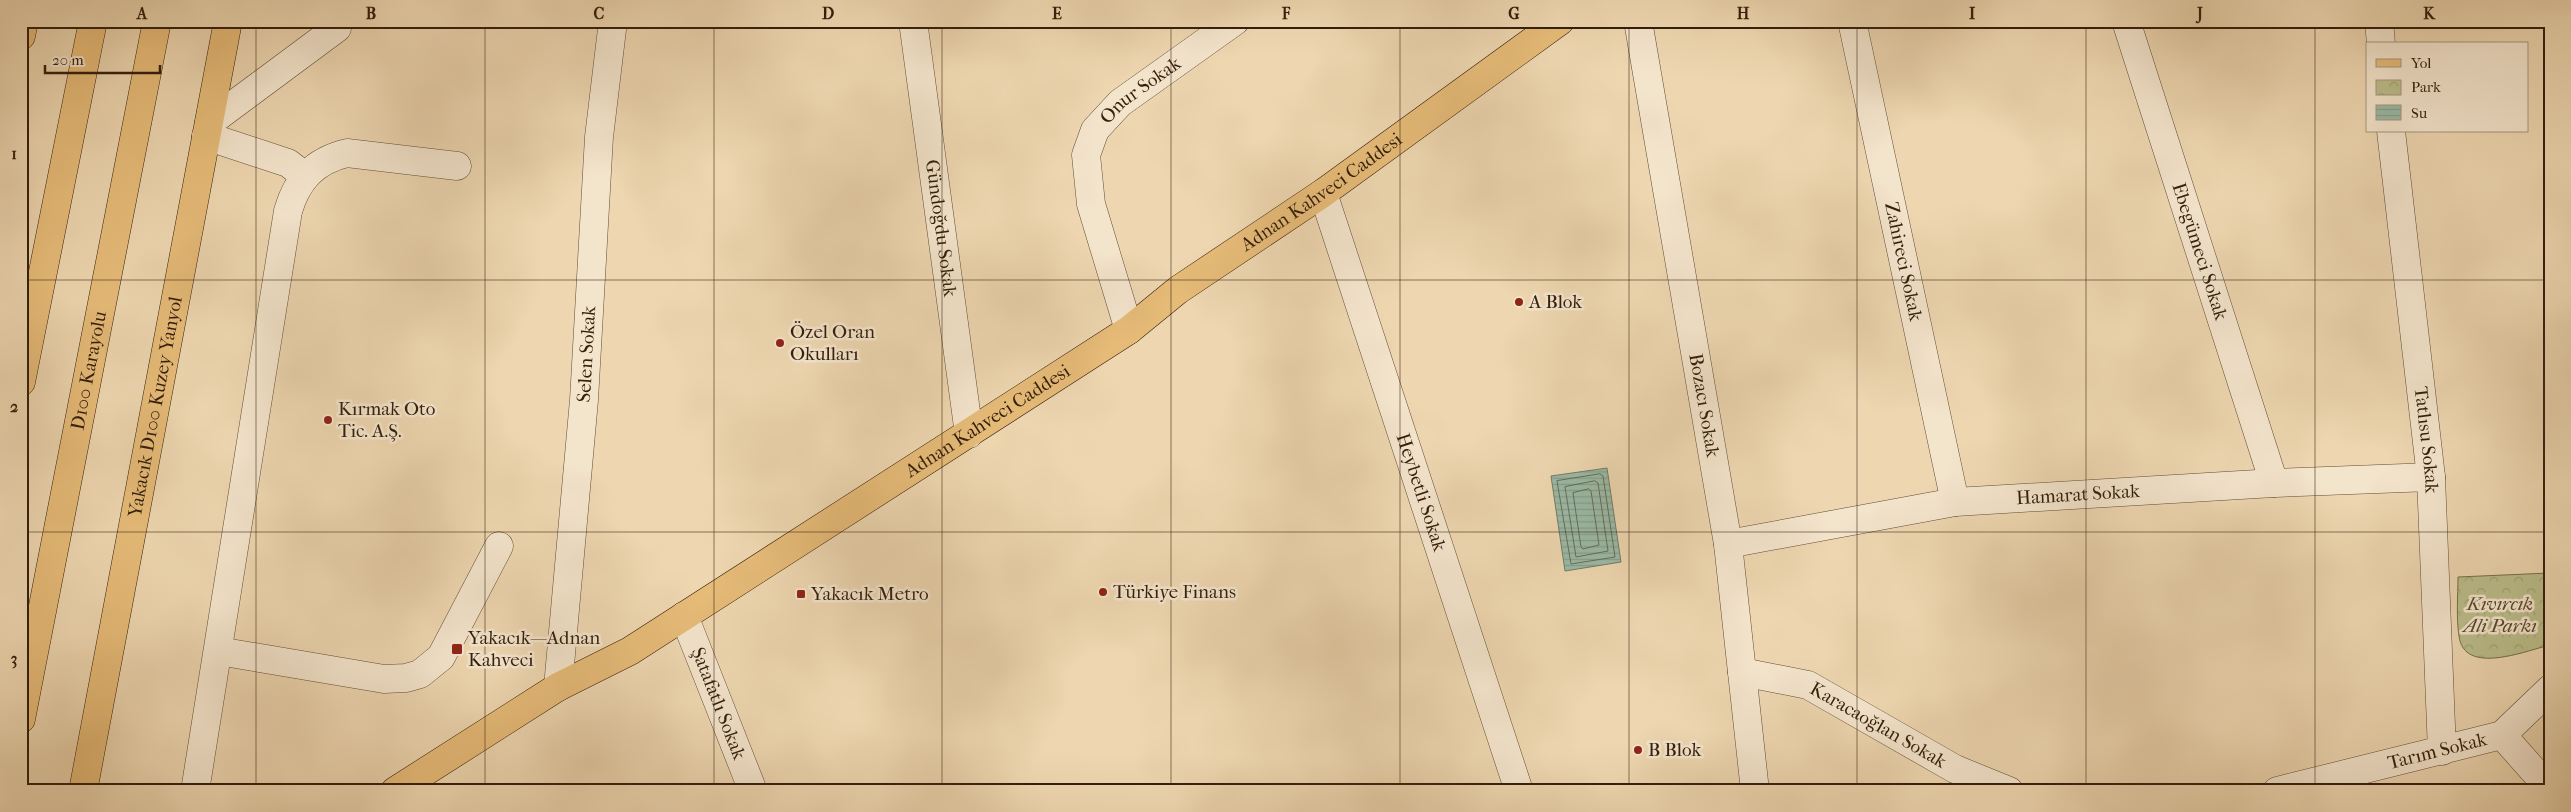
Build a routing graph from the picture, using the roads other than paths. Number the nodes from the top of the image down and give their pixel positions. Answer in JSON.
{"nodes":[{"id":1,"x":24,"y":21,"type":"edge"},
{"id":2,"x":93,"y":21,"type":"edge"},
{"id":3,"x":157,"y":21,"type":"edge"},
{"id":4,"x":228,"y":21,"type":"edge"},
{"id":5,"x":338,"y":21,"type":"edge"},
{"id":6,"x":613,"y":21,"type":"edge"},
{"id":7,"x":912,"y":21,"type":"edge"},
{"id":8,"x":1235,"y":21,"type":"edge"},
{"id":9,"x":1638,"y":21,"type":"edge"},
{"id":10,"x":1852,"y":21,"type":"edge"},
{"id":11,"x":2126,"y":21,"type":"edge"},
{"id":12,"x":2379,"y":21,"type":"edge"},
{"id":13,"x":1555,"y":23,"type":"edge"},
{"id":14,"x":21,"y":36,"type":"edge"},
{"id":15,"x":2381,"y":42,"type":"edge"},
{"id":16,"x":208,"y":130,"type":"junction"},
{"id":17,"x":2391,"y":132,"type":"edge"},
{"id":18,"x":457,"y":166,"type":"dead end"},
{"id":19,"x":305,"y":176,"type":"junction"},
{"id":20,"x":1323,"y":193,"type":"junction"},
{"id":21,"x":1128,"y":330,"type":"junction"},
{"id":22,"x":21,"y":382,"type":"edge"},
{"id":23,"x":969,"y":434,"type":"junction"},
{"id":24,"x":2431,"y":477,"type":"junction"},
{"id":25,"x":2274,"y":483,"type":"junction"},
{"id":26,"x":1955,"y":502,"type":"junction"},
{"id":27,"x":1728,"y":544,"type":"junction"},
{"id":28,"x":499,"y":546,"type":"dead end"},
{"id":29,"x":684,"y":616,"type":"junction"},
{"id":30,"x":218,"y":651,"type":"junction"},
{"id":31,"x":1742,"y":672,"type":"junction"},
{"id":32,"x":558,"y":687,"type":"junction"},
{"id":33,"x":2550,"y":689,"type":"edge"},
{"id":34,"x":21,"y":719,"type":"edge"},
{"id":35,"x":2502,"y":735,"type":"junction"},
{"id":36,"x":2442,"y":751,"type":"junction"},
{"id":37,"x":397,"y":789,"type":"edge"},
{"id":38,"x":2550,"y":789,"type":"edge"},
{"id":39,"x":83,"y":791,"type":"edge"},
{"id":40,"x":195,"y":791,"type":"edge"},
{"id":41,"x":753,"y":791,"type":"edge"},
{"id":42,"x":1520,"y":791,"type":"edge"},
{"id":43,"x":1754,"y":791,"type":"edge"},
{"id":44,"x":2009,"y":791,"type":"edge"},
{"id":45,"x":2277,"y":791,"type":"edge"}],
"edges":[{"from":1,"to":14,"type":"main road"},
{"from":2,"to":22,"type":"main road"},
{"from":3,"to":34,"type":"main road","name":"D100 Karayolu"},
{"from":4,"to":16,"type":"main road","name":"Yakacık D100 Kuzey Yanyol"},
{"from":5,"to":16,"type":"street"},
{"from":6,"to":32,"type":"street","name":"Selen Sokak"},
{"from":7,"to":23,"type":"street","name":"Gündoğdu Sokak"},
{"from":8,"to":21,"type":"street","name":"Onur Sokak"},
{"from":9,"to":27,"type":"street","name":"Bozacı Sokak"},
{"from":10,"to":26,"type":"street","name":"Zahireci Sokak"},
{"from":11,"to":25,"type":"street","name":"Ebegümeci Sokak"},
{"from":12,"to":15,"type":"street"},
{"from":13,"to":20,"type":"main road","name":"Adnan Kahveci Caddesi"},
{"from":16,"to":19,"type":"street"},
{"from":16,"to":39,"type":"main road","name":"Yakacık D100 Kuzey Yanyol"},
{"from":17,"to":24,"type":"street","name":"Tatlısu Sokak"},
{"from":18,"to":19,"type":"street"},
{"from":19,"to":30,"type":"street"},
{"from":20,"to":21,"type":"main road","name":"Adnan Kahveci Caddesi"},
{"from":20,"to":42,"type":"street","name":"Heybetli Sokak"},
{"from":21,"to":23,"type":"main road","name":"Adnan Kahveci Caddesi"},
{"from":23,"to":29,"type":"main road","name":"Adnan Kahveci Caddesi"},
{"from":24,"to":25,"type":"street","name":"Hamarat Sokak"},
{"from":24,"to":36,"type":"street","name":"Tatlısu Sokak"},
{"from":25,"to":26,"type":"street","name":"Hamarat Sokak"},
{"from":26,"to":27,"type":"street","name":"Hamarat Sokak"},
{"from":27,"to":31,"type":"street","name":"Bozacı Sokak"},
{"from":28,"to":30,"type":"street"},
{"from":29,"to":32,"type":"main road","name":"Adnan Kahveci Caddesi"},
{"from":29,"to":41,"type":"street","name":"Şatafatlı Sokak"},
{"from":30,"to":40,"type":"street"},
{"from":31,"to":43,"type":"street","name":"Bozacı Sokak"},
{"from":31,"to":44,"type":"street","name":"Karacaoğlan Sokak"},
{"from":32,"to":37,"type":"main road","name":"Adnan Kahveci Caddesi"},
{"from":33,"to":35,"type":"street","name":"Tarım Sokak"},
{"from":35,"to":36,"type":"street","name":"Tarım Sokak"},
{"from":35,"to":38,"type":"street"},
{"from":36,"to":45,"type":"street","name":"Tarım Sokak"}]}
